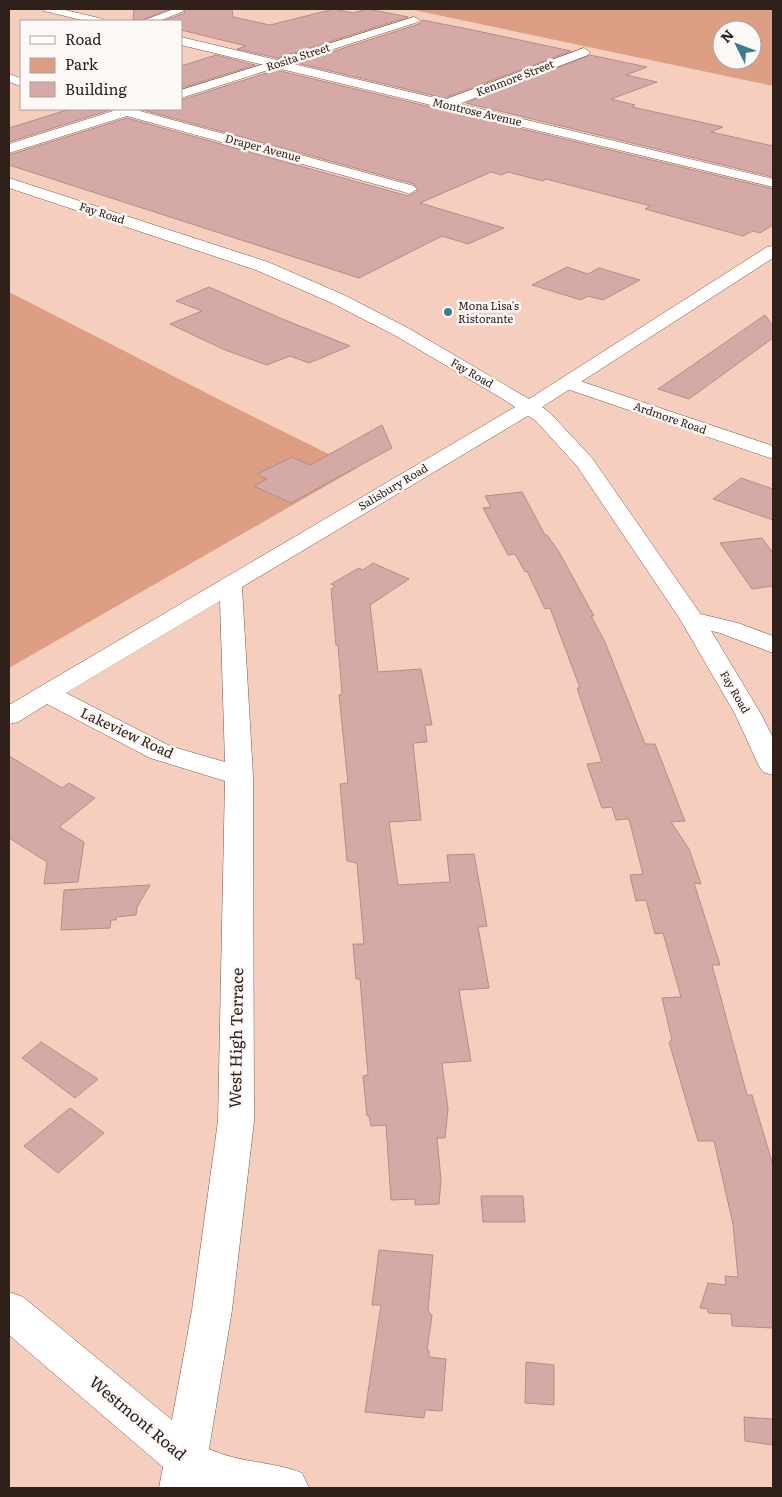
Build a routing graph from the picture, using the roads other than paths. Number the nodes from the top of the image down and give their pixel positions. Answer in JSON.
{"nodes":[{"id":1,"x":48,"y":9,"type":"edge"},
{"id":2,"x":178,"y":10,"type":"dead end"},
{"id":3,"x":95,"y":20,"type":"edge"},
{"id":4,"x":151,"y":20,"type":"edge"},
{"id":5,"x":414,"y":20,"type":"dead end"},
{"id":6,"x":182,"y":41,"type":"edge"},
{"id":7,"x":584,"y":52,"type":"dead end"},
{"id":8,"x":276,"y":64,"type":"junction"},
{"id":9,"x":182,"y":94,"type":"edge"},
{"id":10,"x":446,"y":104,"type":"junction"},
{"id":11,"x":126,"y":110,"type":"edge"},
{"id":12,"x":9,"y":149,"type":"edge"},
{"id":13,"x":9,"y":183,"type":"edge"},
{"id":14,"x":773,"y":183,"type":"edge"},
{"id":15,"x":409,"y":189,"type":"dead end"},
{"id":16,"x":773,"y":251,"type":"edge"},
{"id":17,"x":568,"y":383,"type":"junction"},
{"id":18,"x":528,"y":407,"type":"junction"},
{"id":19,"x":773,"y":453,"type":"edge"},
{"id":20,"x":230,"y":585,"type":"junction"},
{"id":21,"x":692,"y":619,"type":"junction"},
{"id":22,"x":773,"y":645,"type":"edge"},
{"id":23,"x":47,"y":694,"type":"junction"},
{"id":24,"x":9,"y":716,"type":"edge"},
{"id":25,"x":773,"y":766,"type":"edge"},
{"id":26,"x":239,"y":776,"type":"junction"},
{"id":27,"x":9,"y":1310,"type":"edge"},
{"id":28,"x":184,"y":1474,"type":"edge"},
{"id":29,"x":287,"y":1488,"type":"edge"}],
"edges":[{"from":1,"to":3,"type":"street"},
{"from":2,"to":4,"type":"street"},
{"from":5,"to":8,"type":"street","name":"Rosita Street"},
{"from":6,"to":8,"type":"street","name":"Montrose Avenue"},
{"from":7,"to":10,"type":"street","name":"Kenmore Street"},
{"from":8,"to":9,"type":"street","name":"Rosita Street"},
{"from":8,"to":10,"type":"street","name":"Montrose Avenue"},
{"from":10,"to":14,"type":"street","name":"Montrose Avenue"},
{"from":11,"to":12,"type":"street"},
{"from":11,"to":15,"type":"street","name":"Draper Avenue"},
{"from":13,"to":18,"type":"street","name":"Fay Road"},
{"from":16,"to":17,"type":"street","name":"Salisbury Road"},
{"from":17,"to":18,"type":"street","name":"Salisbury Road"},
{"from":17,"to":19,"type":"street","name":"Ardmore Road"},
{"from":18,"to":20,"type":"street","name":"Salisbury Road"},
{"from":18,"to":21,"type":"street","name":"Fay Road"},
{"from":20,"to":23,"type":"street","name":"Salisbury Road"},
{"from":20,"to":26,"type":"street","name":"West High Terrace"},
{"from":21,"to":22,"type":"street"},
{"from":21,"to":25,"type":"street","name":"Fay Road"},
{"from":23,"to":24,"type":"street","name":"Salisbury Road"},
{"from":23,"to":26,"type":"street","name":"Lakeview Road"},
{"from":26,"to":28,"type":"street","name":"West High Terrace"},
{"from":27,"to":28,"type":"street","name":"Westmont Road"},
{"from":28,"to":29,"type":"street","name":"Westmont Road"}]}
